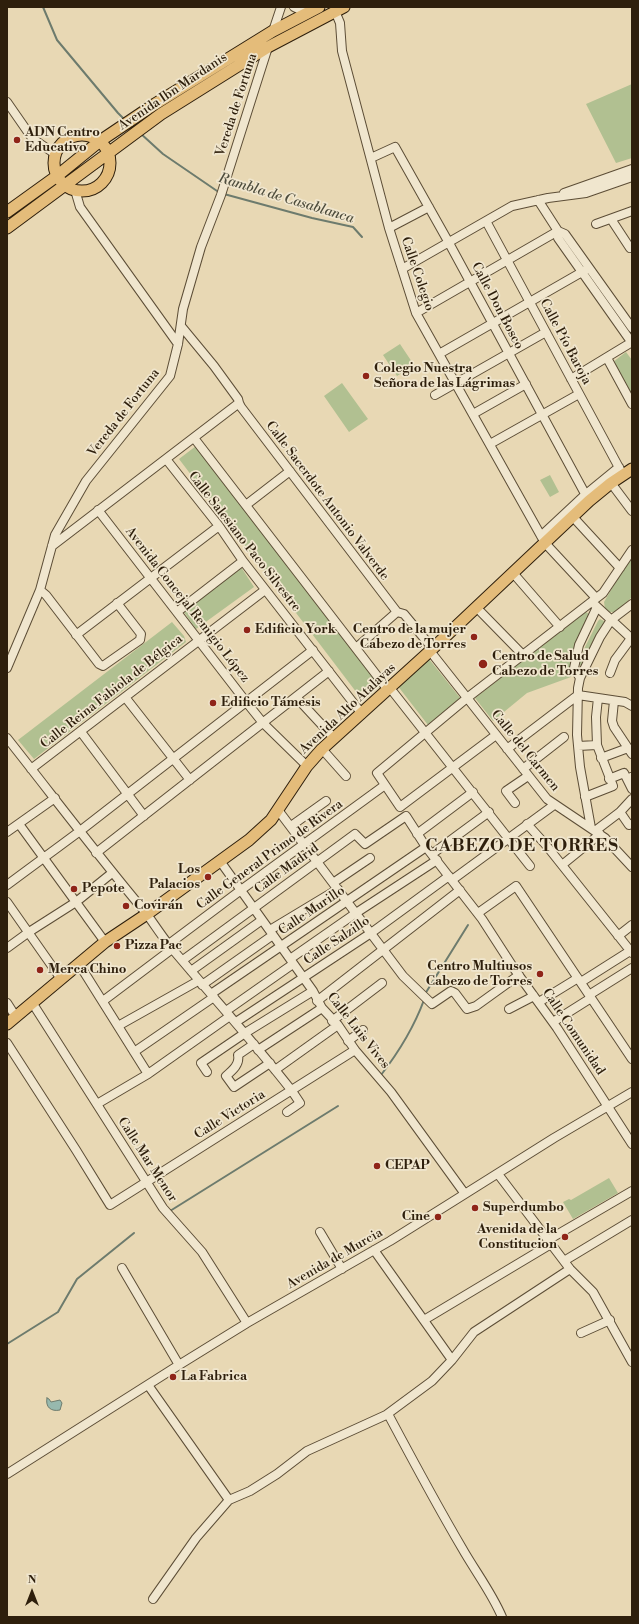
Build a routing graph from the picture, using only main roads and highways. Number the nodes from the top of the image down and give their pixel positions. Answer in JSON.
{"nodes":[{"id":1,"x":314,"y":9,"type":"edge"},
{"id":2,"x":340,"y":9,"type":"edge"},
{"id":3,"x":100,"y":141,"type":"junction"},
{"id":4,"x":109,"y":152,"type":"junction"},
{"id":5,"x":57,"y":176,"type":"junction"},
{"id":6,"x":70,"y":188,"type":"junction"},
{"id":7,"x":7,"y":212,"type":"edge"},
{"id":8,"x":7,"y":228,"type":"edge"},
{"id":9,"x":624,"y":470,"type":"edge"},
{"id":10,"x":7,"y":1024,"type":"edge"}],
"edges":[{"from":1,"to":3,"type":"main road","name":"Avenida Ibn Mardanis"},
{"from":2,"to":4,"type":"main road","name":"Avenida Ibn Mardanis"},
{"from":3,"to":4,"type":"main road"},
{"from":3,"to":5,"type":"main road","name":"Avenida Ibn Mardanis"},
{"from":3,"to":5,"type":"main road"},
{"from":4,"to":6,"type":"main road","name":"Avenida Ibn Mardanis"},
{"from":4,"to":6,"type":"main road"},
{"from":5,"to":6,"type":"main road"},
{"from":5,"to":7,"type":"main road","name":"Avenida Ibn Mardanis"},
{"from":6,"to":8,"type":"main road","name":"Avenida Ibn Mardanis"},
{"from":9,"to":10,"type":"main road","name":"Avenida Alto Atalayas"}]}
